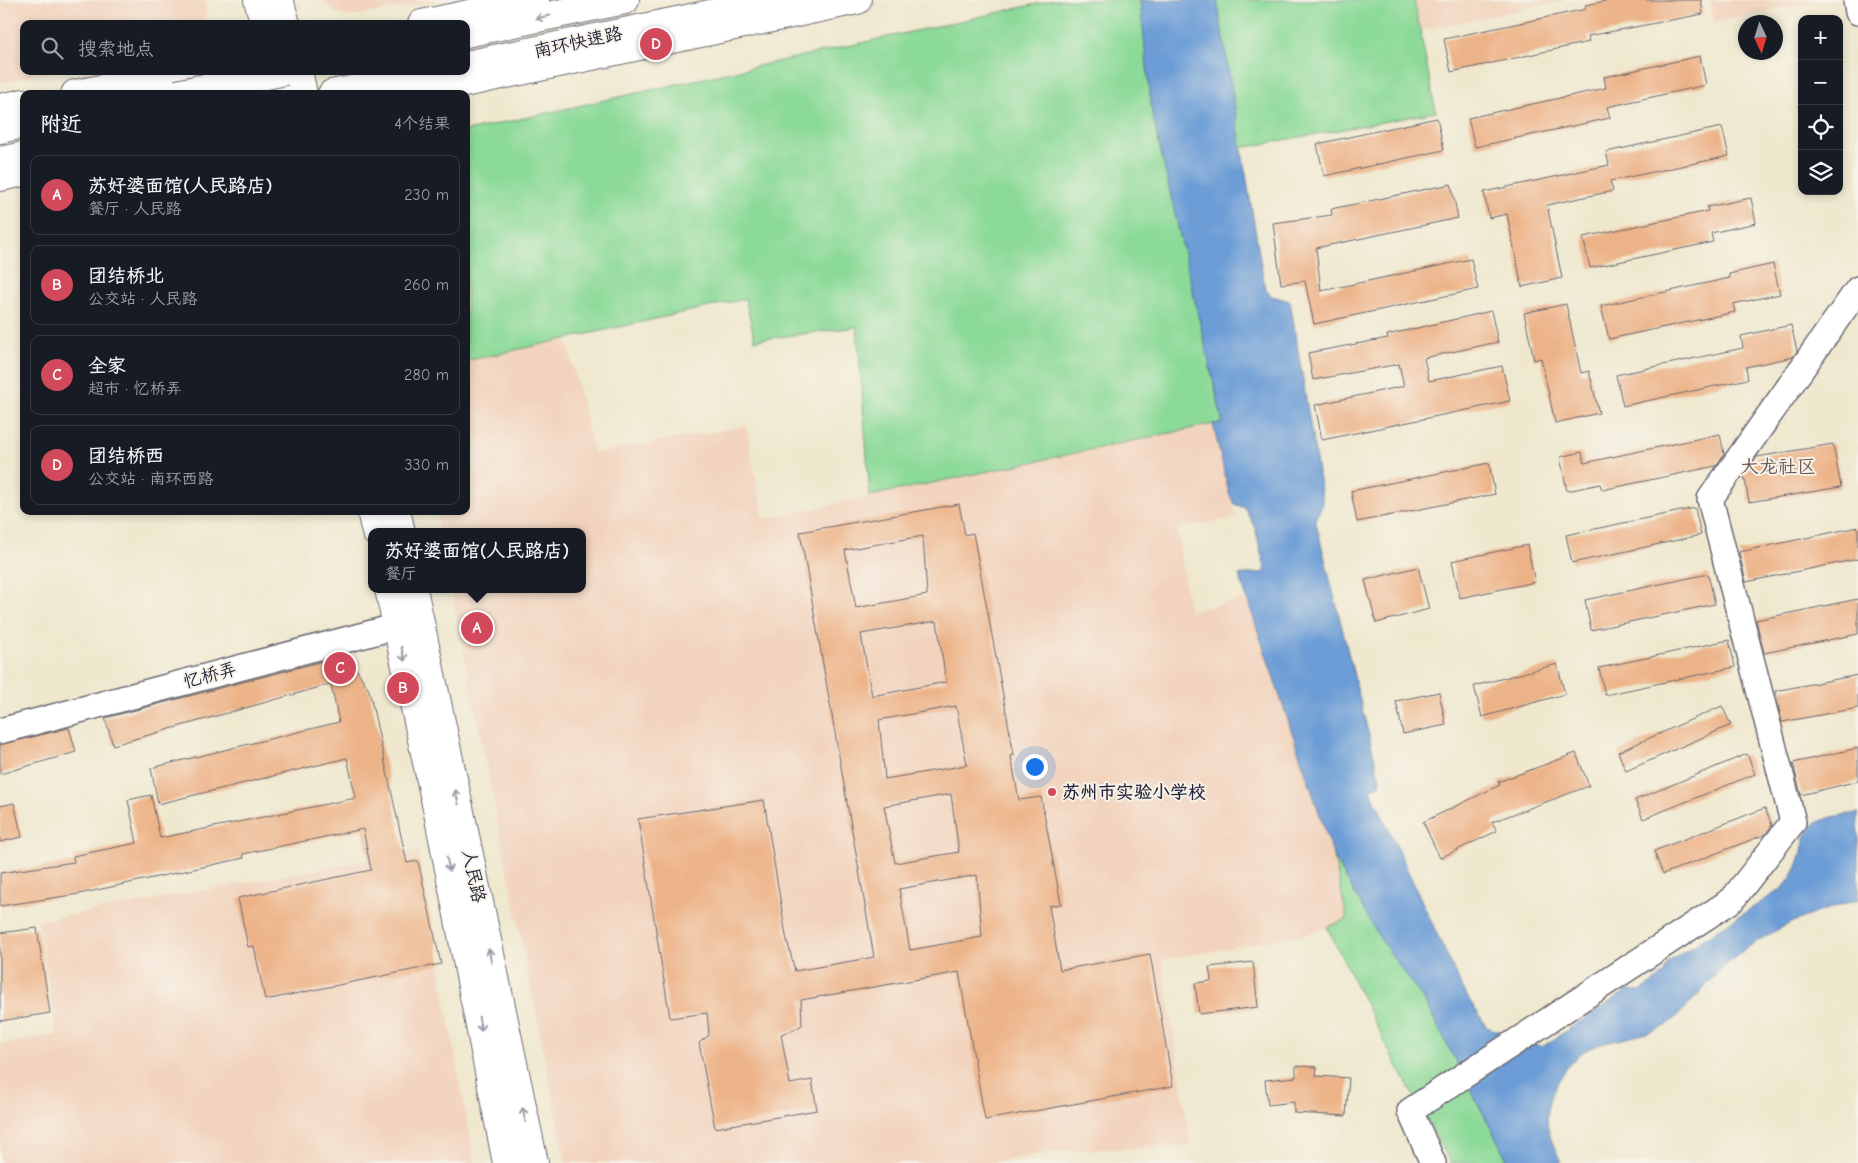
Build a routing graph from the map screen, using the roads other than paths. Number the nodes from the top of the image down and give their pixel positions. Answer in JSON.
{"nodes":[{"id":1,"x":258,"y":0,"type":"edge"},
{"id":2,"x":279,"y":0,"type":"edge"},
{"id":3,"x":535,"y":0,"type":"edge"},
{"id":4,"x":625,"y":0,"type":"edge"},
{"id":5,"x":777,"y":0,"type":"edge"},
{"id":6,"x":857,"y":0,"type":"edge"},
{"id":7,"x":1856,"y":0,"type":"edge"},
{"id":8,"x":1858,"y":12,"type":"edge"},
{"id":9,"x":264,"y":20,"type":"edge"},
{"id":10,"x":285,"y":20,"type":"edge"},
{"id":11,"x":441,"y":20,"type":"edge"},
{"id":12,"x":470,"y":32,"type":"edge"},
{"id":13,"x":470,"y":65,"type":"edge"},
{"id":14,"x":172,"y":75,"type":"edge"},
{"id":15,"x":266,"y":75,"type":"edge"},
{"id":16,"x":277,"y":75,"type":"edge"},
{"id":17,"x":299,"y":75,"type":"edge"},
{"id":18,"x":420,"y":75,"type":"edge"},
{"id":19,"x":95,"y":90,"type":"edge"},
{"id":20,"x":196,"y":90,"type":"edge"},
{"id":21,"x":279,"y":90,"type":"edge"},
{"id":22,"x":302,"y":90,"type":"edge"},
{"id":23,"x":351,"y":90,"type":"edge"},
{"id":24,"x":431,"y":90,"type":"edge"},
{"id":25,"x":20,"y":105,"type":"edge"},
{"id":26,"x":0,"y":108,"type":"edge"},
{"id":27,"x":20,"y":125,"type":"edge"},
{"id":28,"x":0,"y":129,"type":"edge"},
{"id":29,"x":20,"y":157,"type":"edge"},
{"id":30,"x":0,"y":161,"type":"edge"},
{"id":31,"x":20,"y":173,"type":"edge"},
{"id":32,"x":0,"y":177,"type":"edge"},
{"id":33,"x":1858,"y":288,"type":"edge"},
{"id":34,"x":372,"y":515,"type":"edge"},
{"id":35,"x":397,"y":515,"type":"edge"},
{"id":36,"x":375,"y":528,"type":"edge"},
{"id":37,"x":400,"y":528,"type":"edge"},
{"id":38,"x":391,"y":593,"type":"edge"},
{"id":39,"x":412,"y":593,"type":"edge"},
{"id":40,"x":408,"y":623,"type":"junction"},
{"id":41,"x":0,"y":731,"type":"edge"},
{"id":42,"x":507,"y":1163,"type":"edge"},
{"id":43,"x":534,"y":1163,"type":"edge"},
{"id":44,"x":1433,"y":1163,"type":"edge"}],
"edges":[{"from":1,"to":9,"type":"main road"},
{"from":2,"to":10,"type":"main road"},
{"from":3,"to":11,"type":"main road"},
{"from":4,"to":12,"type":"main road","name":"南环快速路","one_way":true},
{"from":5,"to":13,"type":"main road","name":"南环快速路"},
{"from":6,"to":24,"type":"main road"},
{"from":7,"to":8,"type":"street"},
{"from":14,"to":19,"type":"main road"},
{"from":15,"to":20,"type":"main road","bridge":true},
{"from":16,"to":21,"type":"main road"},
{"from":17,"to":22,"type":"main road"},
{"from":18,"to":23,"type":"main road"},
{"from":25,"to":26,"type":"main road"},
{"from":27,"to":28,"type":"main road"},
{"from":29,"to":30,"type":"main road"},
{"from":31,"to":32,"type":"main road"},
{"from":33,"to":44,"type":"street"},
{"from":34,"to":36,"type":"main road"},
{"from":35,"to":37,"type":"main road"},
{"from":38,"to":40,"type":"main road","name":"人民路"},
{"from":39,"to":40,"type":"main road","name":"人民路"},
{"from":40,"to":41,"type":"street","name":"忆桥弄"},
{"from":40,"to":42,"type":"main road","name":"人民路","one_way":true},
{"from":43,"to":40,"type":"main road","name":"人民路","one_way":true}]}
